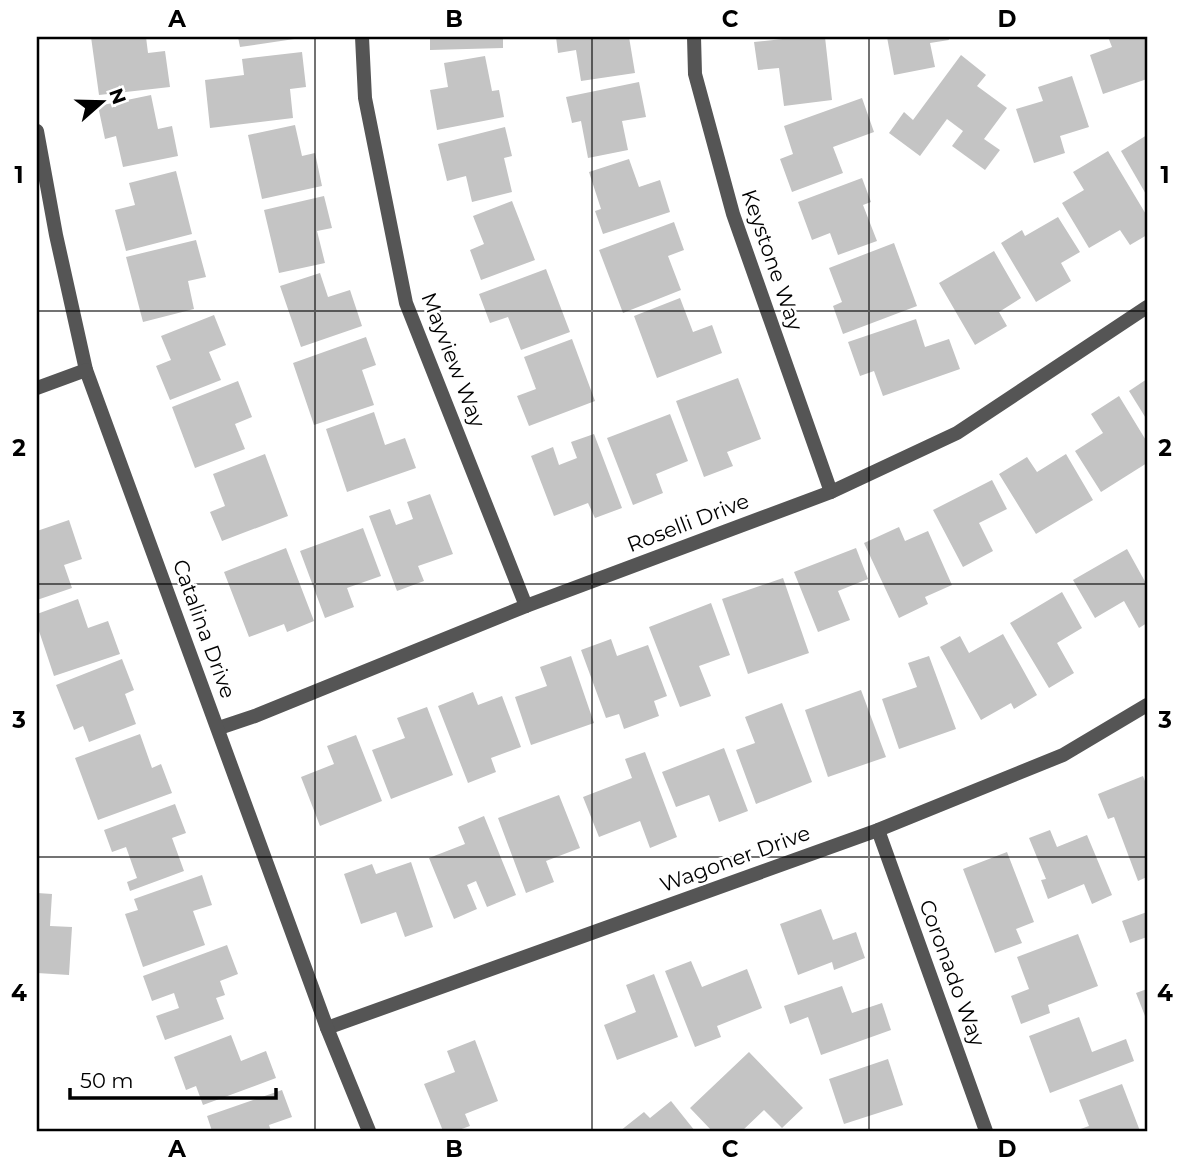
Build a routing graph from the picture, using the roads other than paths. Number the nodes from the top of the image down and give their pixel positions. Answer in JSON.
{"nodes":[{"id":1,"x":362,"y":37,"type":"edge"},
{"id":2,"x":694,"y":37,"type":"edge"},
{"id":3,"x":37,"y":131,"type":"edge"},
{"id":4,"x":1147,"y":307,"type":"edge"},
{"id":5,"x":86,"y":370,"type":"junction"},
{"id":6,"x":37,"y":388,"type":"edge"},
{"id":7,"x":831,"y":492,"type":"junction"},
{"id":8,"x":526,"y":606,"type":"junction"},
{"id":9,"x":1147,"y":705,"type":"edge"},
{"id":10,"x":219,"y":728,"type":"junction"},
{"id":11,"x":878,"y":830,"type":"junction"},
{"id":12,"x":327,"y":1028,"type":"junction"},
{"id":13,"x":369,"y":1131,"type":"edge"},
{"id":14,"x":986,"y":1131,"type":"edge"}],
"edges":[{"from":1,"to":8,"type":"street","name":"Mayview Way"},
{"from":2,"to":7,"type":"street","name":"Keystone Way"},
{"from":3,"to":5,"type":"street","name":"Catalina Drive"},
{"from":4,"to":7,"type":"street","name":"Roselli Drive"},
{"from":5,"to":6,"type":"street"},
{"from":5,"to":10,"type":"street","name":"Catalina Drive"},
{"from":7,"to":8,"type":"street","name":"Roselli Drive"},
{"from":8,"to":10,"type":"street","name":"Roselli Drive"},
{"from":9,"to":11,"type":"street","name":"Wagoner Drive"},
{"from":10,"to":12,"type":"street","name":"Catalina Drive"},
{"from":11,"to":12,"type":"street","name":"Wagoner Drive"},
{"from":11,"to":14,"type":"street","name":"Coronado Way"},
{"from":12,"to":13,"type":"street","name":"Catalina Drive"}]}
